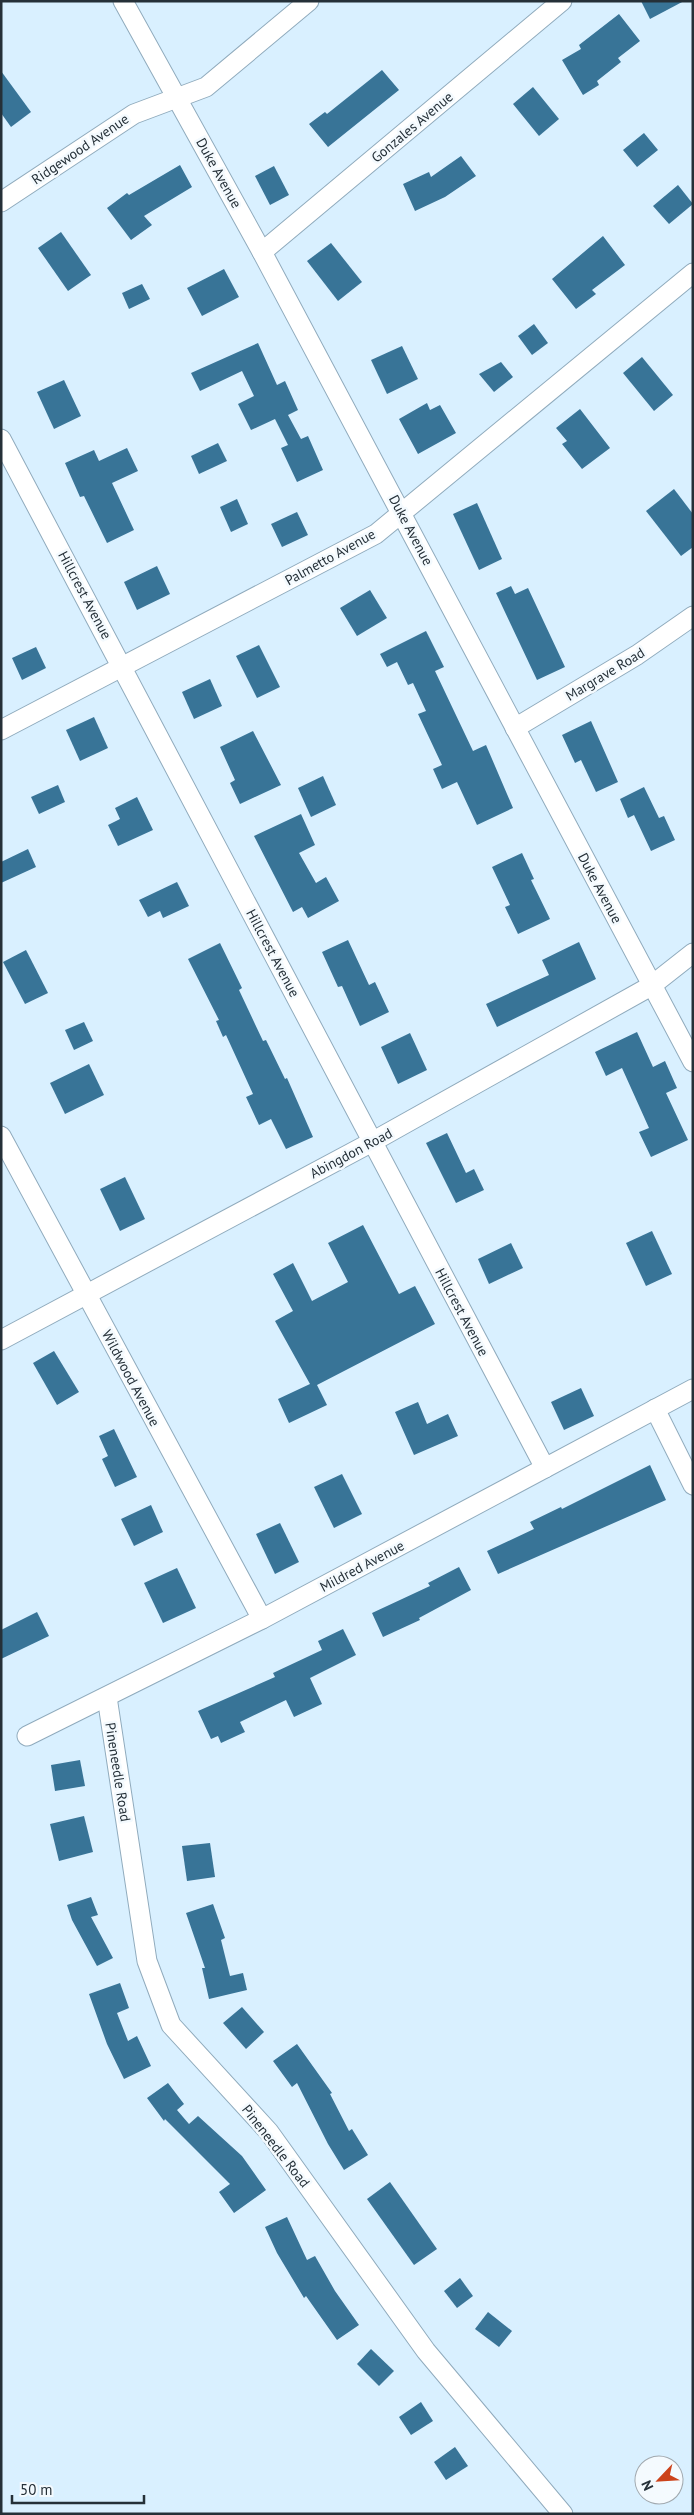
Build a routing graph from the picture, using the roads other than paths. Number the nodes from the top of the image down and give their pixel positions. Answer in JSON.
{"nodes":[{"id":1,"x":123,"y":1,"type":"edge"},
{"id":2,"x":309,"y":1,"type":"edge"},
{"id":3,"x":562,"y":1,"type":"edge"},
{"id":4,"x":178,"y":99,"type":"junction"},
{"id":5,"x":1,"y":202,"type":"edge"},
{"id":6,"x":262,"y":252,"type":"junction"},
{"id":7,"x":693,"y":273,"type":"edge"},
{"id":8,"x":1,"y":439,"type":"edge"},
{"id":9,"x":401,"y":511,"type":"junction"},
{"id":10,"x":693,"y":616,"type":"edge"},
{"id":11,"x":124,"y":667,"type":"junction"},
{"id":12,"x":515,"y":728,"type":"junction"},
{"id":13,"x":1,"y":730,"type":"edge"},
{"id":14,"x":693,"y":953,"type":"edge"},
{"id":15,"x":651,"y":986,"type":"junction"},
{"id":16,"x":693,"y":1062,"type":"edge"},
{"id":17,"x":1,"y":1136,"type":"edge"},
{"id":18,"x":372,"y":1142,"type":"junction"},
{"id":19,"x":86,"y":1294,"type":"junction"},
{"id":20,"x":1,"y":1340,"type":"edge"},
{"id":21,"x":693,"y":1389,"type":"edge"},
{"id":22,"x":654,"y":1409,"type":"junction"},
{"id":23,"x":545,"y":1468,"type":"junction"},
{"id":24,"x":693,"y":1485,"type":"edge"},
{"id":25,"x":262,"y":1619,"type":"junction"},
{"id":26,"x":107,"y":1697,"type":"junction"},
{"id":27,"x":27,"y":1736,"type":"dead end"},
{"id":28,"x":563,"y":2514,"type":"edge"}],
"edges":[{"from":1,"to":4,"type":"street","name":"Duke Avenue"},
{"from":2,"to":4,"type":"street","name":"Ridgewood Avenue"},
{"from":3,"to":6,"type":"street","name":"Gonzales Avenue"},
{"from":4,"to":5,"type":"street","name":"Ridgewood Avenue"},
{"from":4,"to":6,"type":"street","name":"Duke Avenue"},
{"from":6,"to":9,"type":"street","name":"Duke Avenue"},
{"from":7,"to":9,"type":"street","name":"Palmetto Avenue"},
{"from":8,"to":11,"type":"street","name":"Hillcrest Avenue"},
{"from":9,"to":11,"type":"street","name":"Palmetto Avenue"},
{"from":9,"to":12,"type":"street","name":"Duke Avenue"},
{"from":10,"to":12,"type":"street","name":"Margrave Road"},
{"from":11,"to":13,"type":"street","name":"Palmetto Avenue"},
{"from":11,"to":18,"type":"street","name":"Hillcrest Avenue"},
{"from":12,"to":15,"type":"street","name":"Duke Avenue"},
{"from":14,"to":15,"type":"street","name":"Abingdon Road"},
{"from":15,"to":16,"type":"street","name":"Duke Avenue"},
{"from":15,"to":18,"type":"street","name":"Abingdon Road"},
{"from":17,"to":19,"type":"street","name":"Wildwood Avenue"},
{"from":18,"to":19,"type":"street","name":"Abingdon Road"},
{"from":18,"to":23,"type":"street","name":"Hillcrest Avenue"},
{"from":19,"to":20,"type":"street","name":"Abingdon Road"},
{"from":19,"to":25,"type":"street","name":"Wildwood Avenue"},
{"from":21,"to":22,"type":"street","name":"Mildred Avenue"},
{"from":22,"to":23,"type":"street","name":"Mildred Avenue"},
{"from":22,"to":24,"type":"street"},
{"from":23,"to":25,"type":"street","name":"Mildred Avenue"},
{"from":25,"to":26,"type":"street","name":"Mildred Avenue"},
{"from":26,"to":27,"type":"street","name":"Mildred Avenue"},
{"from":26,"to":28,"type":"street","name":"Pineneedle Road"}]}
